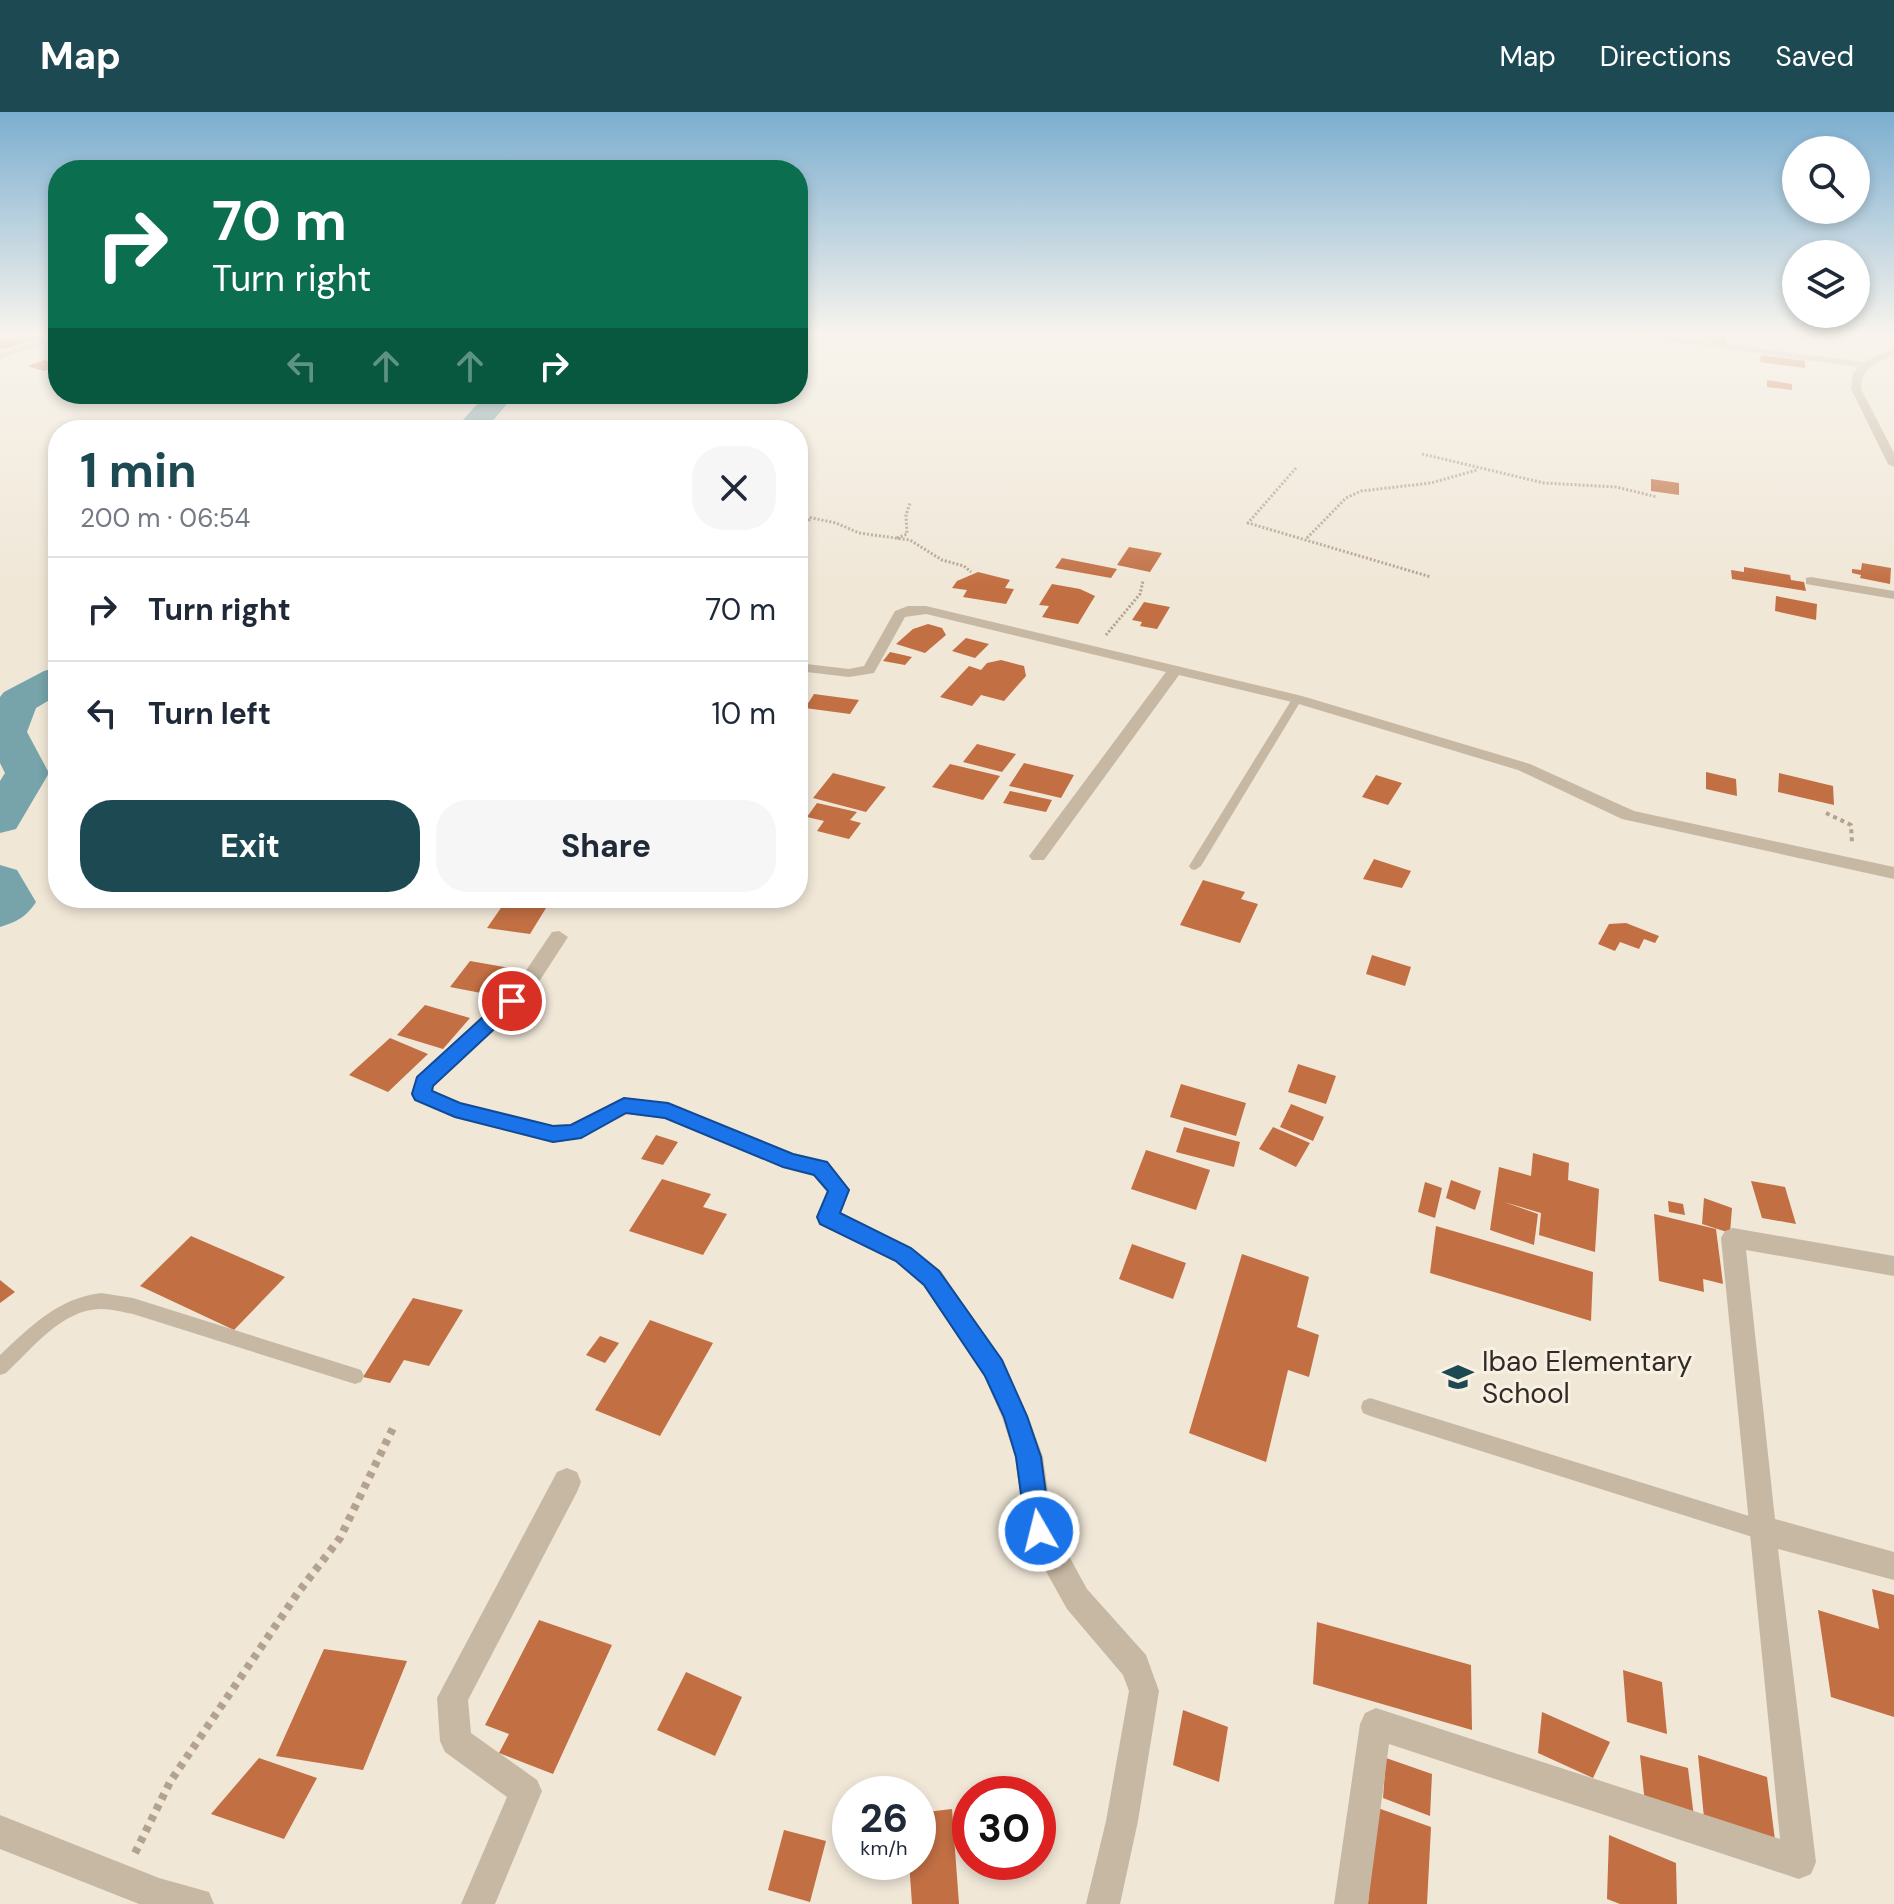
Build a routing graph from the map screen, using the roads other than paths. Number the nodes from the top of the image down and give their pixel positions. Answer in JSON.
{"nodes":[{"id":1,"x":1871,"y":418,"type":"edge"},
{"id":2,"x":1894,"y":464,"type":"edge"},
{"id":3,"x":1811,"y":581,"type":"dead end"},
{"id":4,"x":1894,"y":595,"type":"edge"},
{"id":5,"x":808,"y":668,"type":"edge"},
{"id":6,"x":1176,"y":669,"type":"junction"},
{"id":7,"x":1297,"y":699,"type":"junction"},
{"id":8,"x":1038,"y":856,"type":"dead end"},
{"id":9,"x":1195,"y":866,"type":"dead end"},
{"id":10,"x":1894,"y":873,"type":"edge"},
{"id":11,"x":559,"y":937,"type":"dead end"},
{"id":12,"x":1894,"y":1266,"type":"edge"},
{"id":13,"x":0,"y":1367,"type":"edge"},
{"id":14,"x":355,"y":1376,"type":"dead end"},
{"id":15,"x":1370,"y":1407,"type":"dead end"},
{"id":16,"x":567,"y":1482,"type":"dead end"},
{"id":17,"x":1762,"y":1530,"type":"junction"},
{"id":18,"x":1894,"y":1566,"type":"edge"},
{"id":19,"x":0,"y":1832,"type":"edge"},
{"id":20,"x":197,"y":1904,"type":"edge"},
{"id":21,"x":478,"y":1904,"type":"edge"},
{"id":22,"x":1103,"y":1904,"type":"edge"},
{"id":23,"x":1351,"y":1904,"type":"edge"}],
"edges":[{"from":1,"to":2,"type":"street"},
{"from":3,"to":4,"type":"street"},
{"from":5,"to":6,"type":"street"},
{"from":6,"to":7,"type":"street"},
{"from":6,"to":8,"type":"street"},
{"from":7,"to":9,"type":"lane"},
{"from":7,"to":10,"type":"street"},
{"from":11,"to":22,"type":"street"},
{"from":12,"to":17,"type":"street"},
{"from":13,"to":14,"type":"lane"},
{"from":15,"to":17,"type":"lane"},
{"from":16,"to":21,"type":"street"},
{"from":17,"to":18,"type":"street"},
{"from":17,"to":23,"type":"street"},
{"from":19,"to":20,"type":"street"}]}
